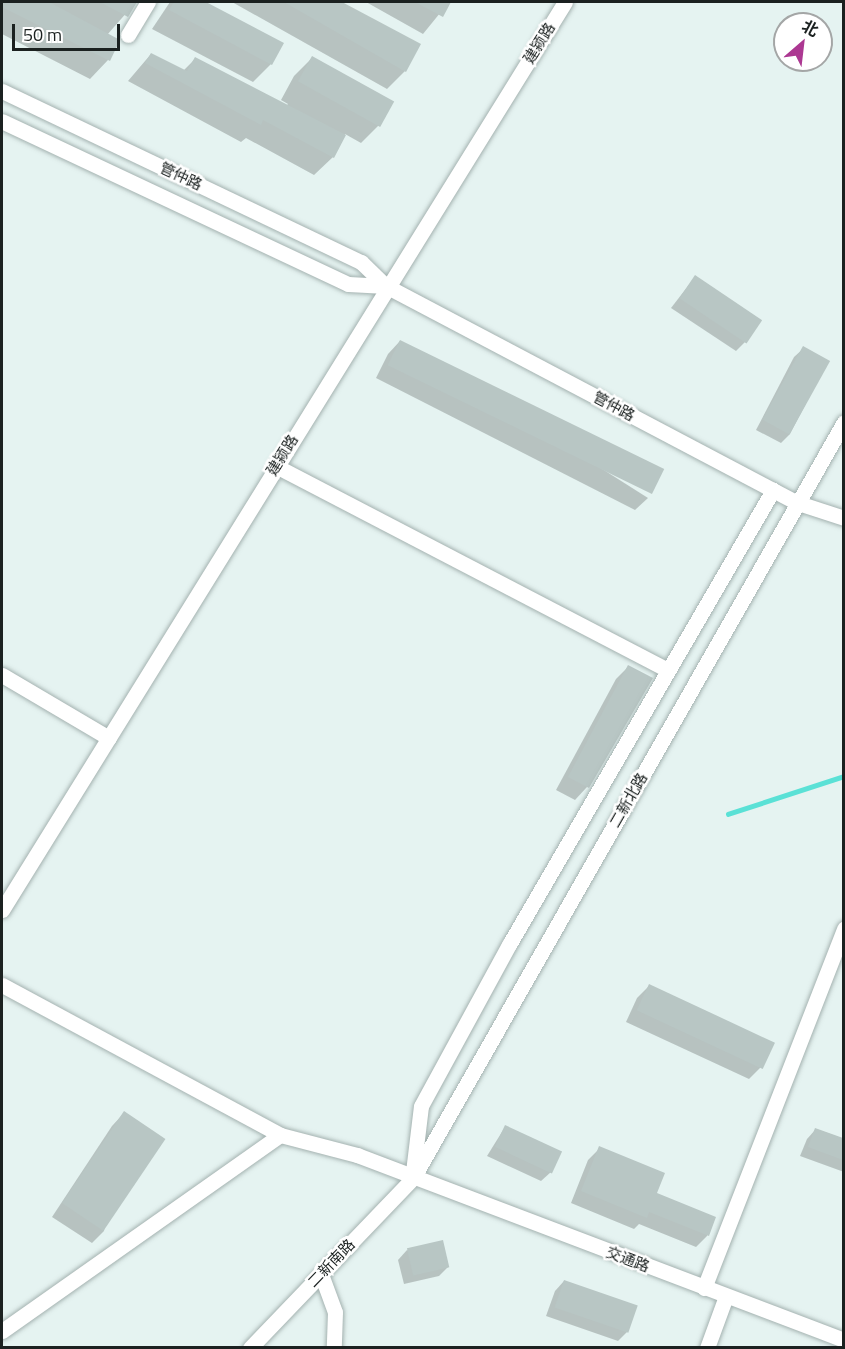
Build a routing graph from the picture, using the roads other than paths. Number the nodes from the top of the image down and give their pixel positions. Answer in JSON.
{"nodes":[{"id":1,"x":148,"y":2,"type":"edge"},
{"id":2,"x":565,"y":2,"type":"edge"},
{"id":3,"x":128,"y":34,"type":"dead end"},
{"id":4,"x":2,"y":91,"type":"edge"},
{"id":5,"x":2,"y":121,"type":"edge"},
{"id":6,"x":386,"y":286,"type":"junction"},
{"id":7,"x":843,"y":422,"type":"edge"},
{"id":8,"x":276,"y":466,"type":"junction"},
{"id":9,"x":773,"y":490,"type":"junction"},
{"id":10,"x":798,"y":503,"type":"junction"},
{"id":11,"x":843,"y":518,"type":"edge"},
{"id":12,"x":668,"y":670,"type":"junction"},
{"id":13,"x":2,"y":675,"type":"edge"},
{"id":14,"x":109,"y":738,"type":"junction"},
{"id":15,"x":2,"y":910,"type":"edge"},
{"id":16,"x":843,"y":928,"type":"edge"},
{"id":17,"x":2,"y":985,"type":"edge"},
{"id":18,"x":280,"y":1135,"type":"junction"},
{"id":19,"x":413,"y":1178,"type":"junction"},
{"id":20,"x":321,"y":1274,"type":"junction"},
{"id":21,"x":704,"y":1288,"type":"junction"},
{"id":22,"x":726,"y":1296,"type":"junction"},
{"id":23,"x":2,"y":1331,"type":"edge"},
{"id":24,"x":843,"y":1340,"type":"edge"},
{"id":25,"x":250,"y":1347,"type":"edge"},
{"id":26,"x":334,"y":1347,"type":"edge"},
{"id":27,"x":707,"y":1347,"type":"edge"}],
"edges":[{"from":1,"to":3,"type":"street"},
{"from":2,"to":6,"type":"street","name":"建颍路"},
{"from":4,"to":6,"type":"street","name":"管仲路"},
{"from":5,"to":6,"type":"street","name":"管仲路"},
{"from":6,"to":8,"type":"street","name":"建颍路"},
{"from":6,"to":9,"type":"street","name":"管仲路"},
{"from":7,"to":10,"type":"street","name":"二新北路"},
{"from":8,"to":12,"type":"street"},
{"from":8,"to":14,"type":"street","name":"建颍路"},
{"from":9,"to":10,"type":"street","name":"管仲路"},
{"from":9,"to":12,"type":"street"},
{"from":10,"to":11,"type":"street","name":"管仲路"},
{"from":10,"to":19,"type":"street","name":"二新北路"},
{"from":12,"to":19,"type":"street"},
{"from":13,"to":14,"type":"street"},
{"from":14,"to":15,"type":"street","name":"建颍路"},
{"from":16,"to":21,"type":"street"},
{"from":17,"to":18,"type":"street","name":"交通路"},
{"from":18,"to":19,"type":"street","name":"交通路"},
{"from":18,"to":23,"type":"street"},
{"from":19,"to":20,"type":"street","name":"二新南路"},
{"from":19,"to":21,"type":"street","name":"交通路"},
{"from":20,"to":25,"type":"street","name":"二新南路"},
{"from":20,"to":26,"type":"street"},
{"from":21,"to":22,"type":"street","name":"交通路"},
{"from":22,"to":24,"type":"street","name":"交通路"},
{"from":22,"to":27,"type":"street"}]}
